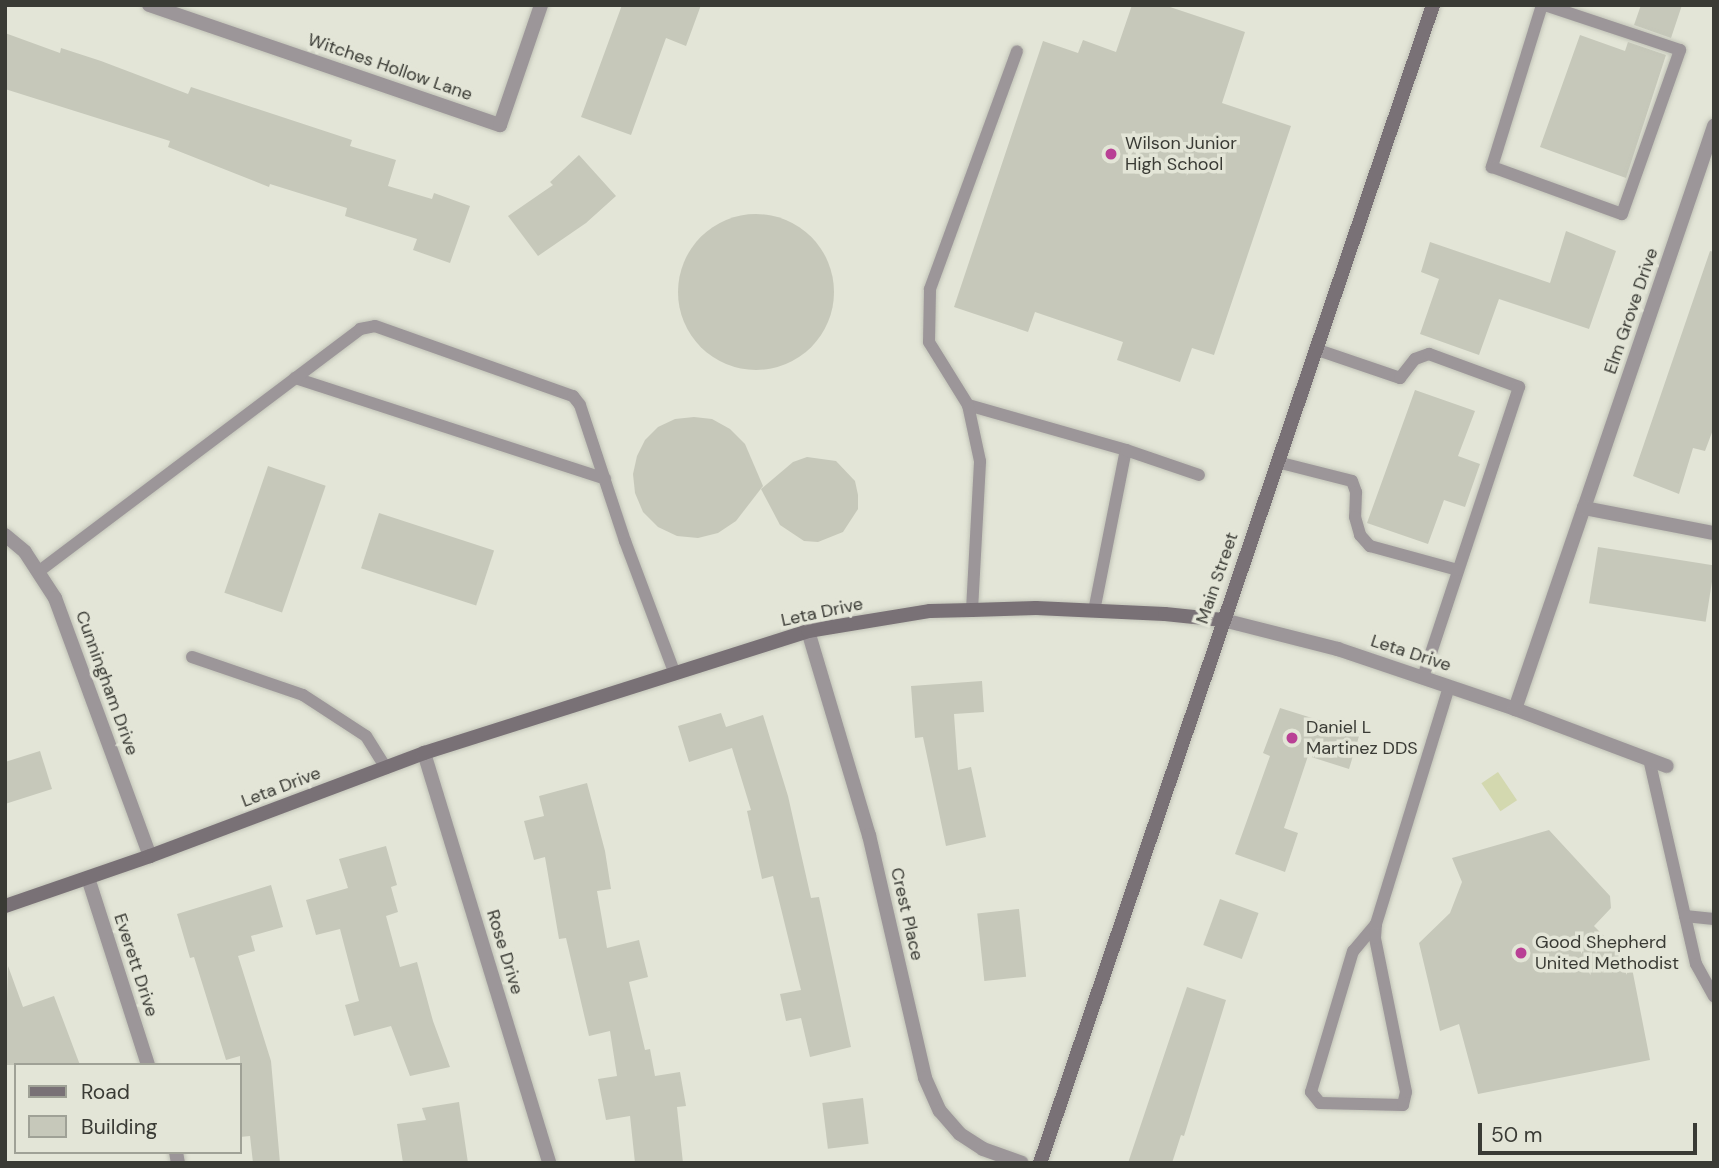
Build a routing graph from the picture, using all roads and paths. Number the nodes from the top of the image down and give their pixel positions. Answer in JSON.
{"nodes":[{"id":1,"x":149,"y":5,"type":"edge"},
{"id":2,"x":541,"y":5,"type":"edge"},
{"id":3,"x":1433,"y":5,"type":"edge"},
{"id":4,"x":1544,"y":5,"type":"edge"},
{"id":5,"x":1017,"y":51,"type":"dead end"},
{"id":6,"x":1714,"y":125,"type":"edge"},
{"id":7,"x":1315,"y":349,"type":"junction"},
{"id":8,"x":295,"y":378,"type":"junction"},
{"id":9,"x":968,"y":405,"type":"junction"},
{"id":10,"x":1126,"y":450,"type":"junction"},
{"id":11,"x":1277,"y":462,"type":"junction"},
{"id":12,"x":1199,"y":475,"type":"dead end"},
{"id":13,"x":606,"y":479,"type":"junction"},
{"id":14,"x":1584,"y":508,"type":"junction"},
{"id":15,"x":1714,"y":533,"type":"edge"},
{"id":16,"x":5,"y":536,"type":"edge"},
{"id":17,"x":1458,"y":570,"type":"junction"},
{"id":18,"x":38,"y":572,"type":"junction"},
{"id":19,"x":972,"y":610,"type":"junction"},
{"id":20,"x":1094,"y":611,"type":"junction"},
{"id":21,"x":1223,"y":620,"type":"junction"},
{"id":22,"x":808,"y":631,"type":"junction"},
{"id":23,"x":192,"y":657,"type":"dead end"},
{"id":24,"x":675,"y":674,"type":"junction"},
{"id":25,"x":1423,"y":678,"type":"junction"},
{"id":26,"x":1449,"y":687,"type":"junction"},
{"id":27,"x":1515,"y":709,"type":"junction"},
{"id":28,"x":424,"y":753,"type":"junction"},
{"id":29,"x":1649,"y":759,"type":"junction"},
{"id":30,"x":1667,"y":766,"type":"dead end"},
{"id":31,"x":386,"y":768,"type":"junction"},
{"id":32,"x":150,"y":856,"type":"junction"},
{"id":33,"x":88,"y":878,"type":"junction"},
{"id":34,"x":5,"y":906,"type":"edge"},
{"id":35,"x":1685,"y":916,"type":"junction"},
{"id":36,"x":1714,"y":919,"type":"edge"},
{"id":37,"x":1376,"y":925,"type":"junction"},
{"id":38,"x":1714,"y":996,"type":"edge"},
{"id":39,"x":147,"y":1063,"type":"edge"},
{"id":40,"x":549,"y":1163,"type":"edge"},
{"id":41,"x":1022,"y":1163,"type":"edge"},
{"id":42,"x":1040,"y":1163,"type":"edge"}],
"edges":[{"from":1,"to":2,"type":"street","name":"Witches Hollow Lane"},
{"from":3,"to":7,"type":"street","name":"Main Street"},
{"from":4,"to":4,"type":"lane"},
{"from":5,"to":9,"type":"lane"},
{"from":6,"to":14,"type":"street","name":"Elm Grove Drive"},
{"from":7,"to":11,"type":"street","name":"Main Street"},
{"from":7,"to":17,"type":"lane"},
{"from":8,"to":13,"type":"lane"},
{"from":8,"to":13,"type":"lane"},
{"from":8,"to":18,"type":"lane"},
{"from":9,"to":10,"type":"lane"},
{"from":9,"to":19,"type":"lane"},
{"from":10,"to":12,"type":"lane"},
{"from":10,"to":20,"type":"lane"},
{"from":11,"to":17,"type":"lane"},
{"from":11,"to":21,"type":"street","name":"Main Street"},
{"from":13,"to":24,"type":"lane"},
{"from":14,"to":15,"type":"street"},
{"from":14,"to":27,"type":"street","name":"Elm Grove Drive"},
{"from":16,"to":18,"type":"street","name":"Cunningham Drive"},
{"from":17,"to":25,"type":"lane"},
{"from":18,"to":32,"type":"street","name":"Cunningham Drive"},
{"from":19,"to":20,"type":"street","name":"Leta Drive"},
{"from":19,"to":22,"type":"street","name":"Leta Drive"},
{"from":20,"to":21,"type":"street","name":"Leta Drive"},
{"from":21,"to":25,"type":"street","name":"Leta Drive"},
{"from":21,"to":42,"type":"street","name":"Main Street"},
{"from":22,"to":24,"type":"street","name":"Leta Drive"},
{"from":22,"to":41,"type":"street","name":"Crest Place"},
{"from":23,"to":31,"type":"lane"},
{"from":24,"to":28,"type":"street","name":"Leta Drive"},
{"from":25,"to":26,"type":"street","name":"Leta Drive"},
{"from":26,"to":27,"type":"street","name":"Leta Drive"},
{"from":26,"to":37,"type":"lane"},
{"from":27,"to":29,"type":"street","name":"Leta Drive"},
{"from":28,"to":31,"type":"street","name":"Leta Drive"},
{"from":28,"to":40,"type":"street","name":"Rose Drive"},
{"from":29,"to":30,"type":"street","name":"Leta Drive"},
{"from":29,"to":35,"type":"lane"},
{"from":31,"to":32,"type":"street","name":"Leta Drive"},
{"from":32,"to":33,"type":"street","name":"Leta Drive"},
{"from":33,"to":34,"type":"street","name":"Leta Drive"},
{"from":33,"to":39,"type":"street","name":"Everett Drive"},
{"from":35,"to":36,"type":"lane"},
{"from":35,"to":38,"type":"lane"},
{"from":37,"to":37,"type":"lane"}]}
